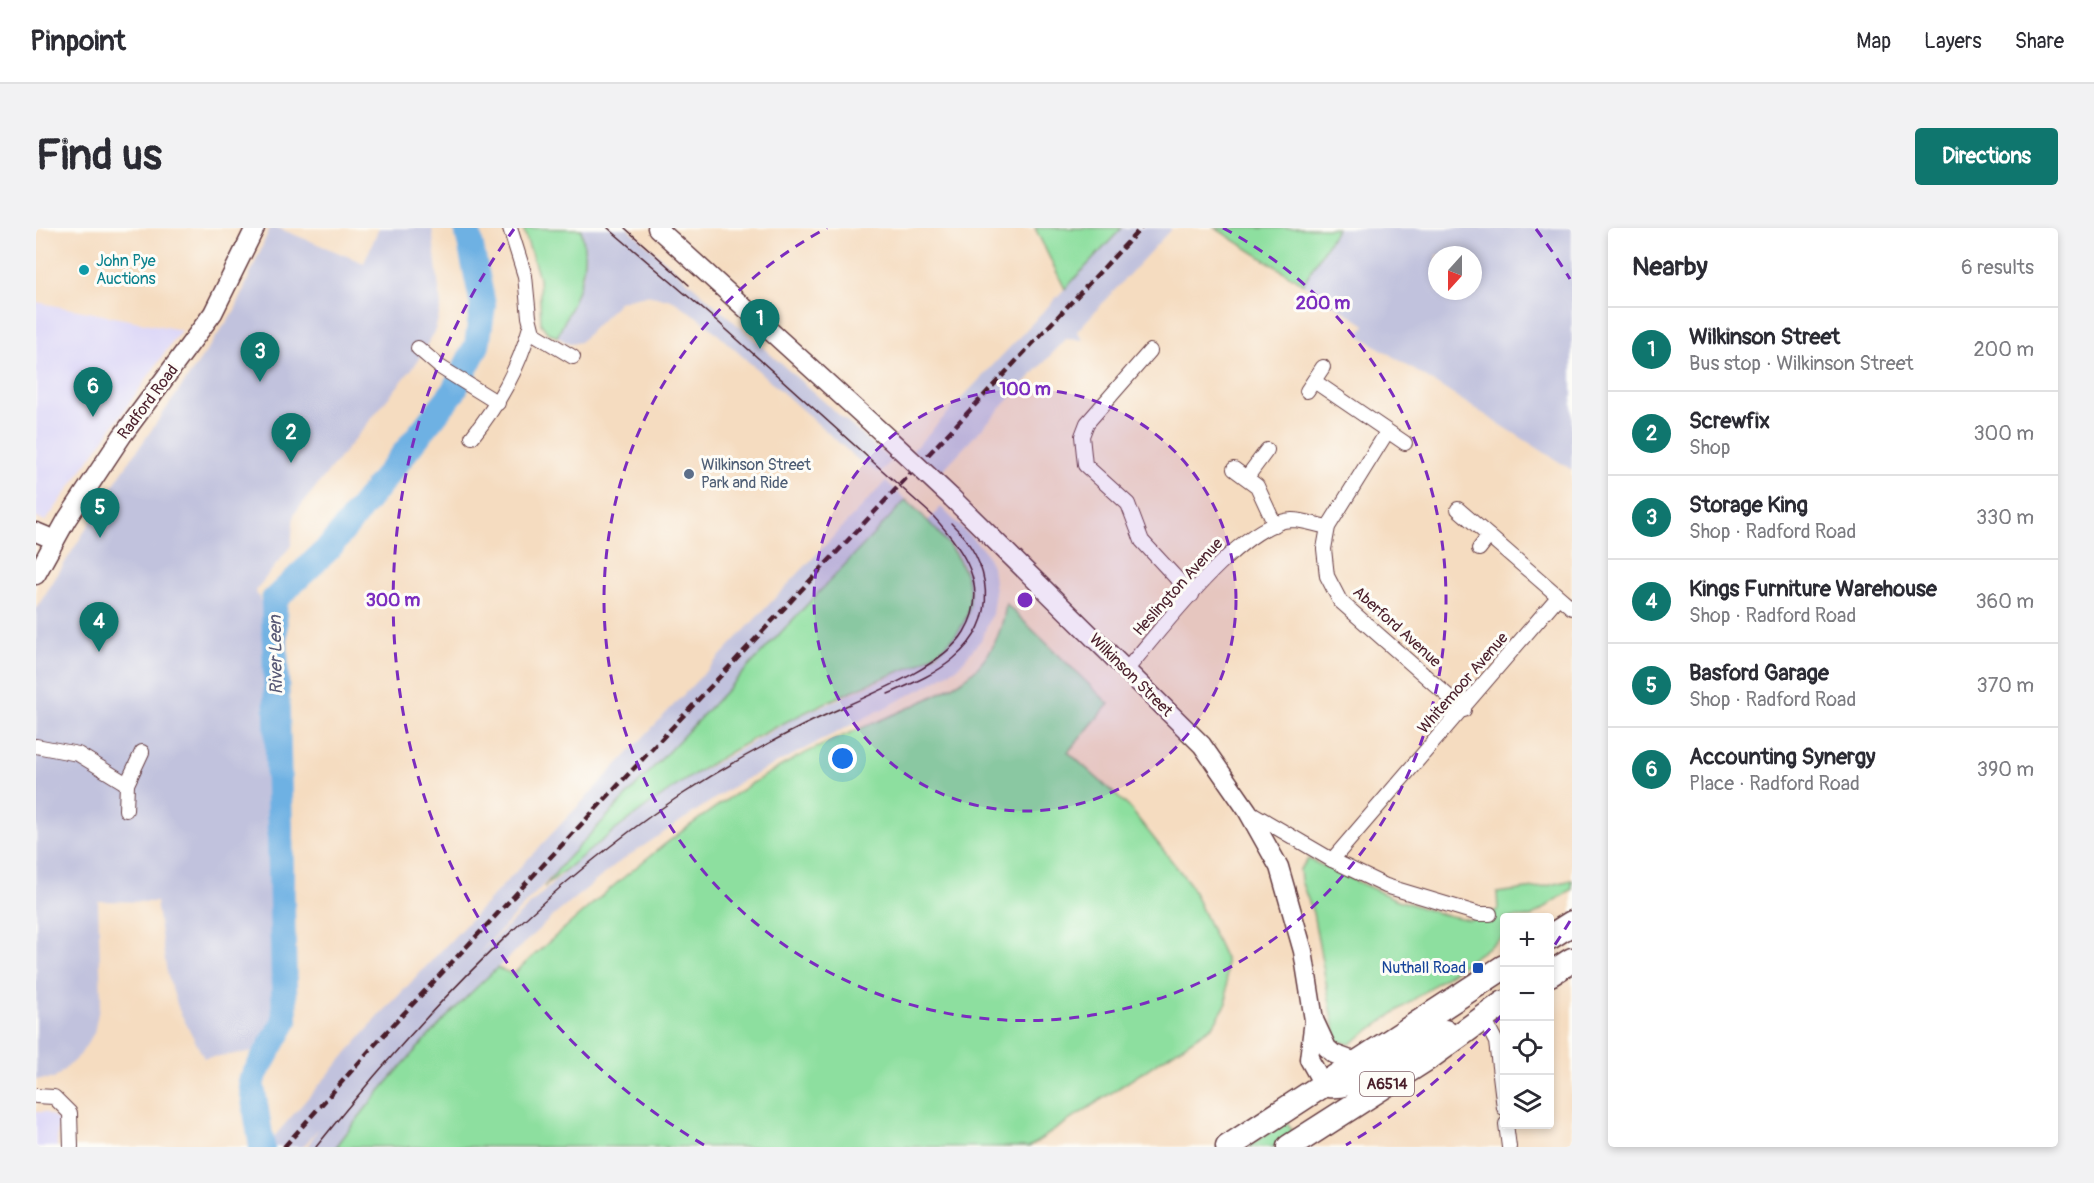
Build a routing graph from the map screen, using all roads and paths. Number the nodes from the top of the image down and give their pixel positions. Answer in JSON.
{"nodes":[{"id":1,"x":255,"y":228,"type":"edge"},
{"id":2,"x":510,"y":228,"type":"edge"},
{"id":3,"x":657,"y":228,"type":"edge"},
{"id":4,"x":530,"y":327,"type":"junction"},
{"id":5,"x":418,"y":348,"type":"dead end"},
{"id":6,"x":1150,"y":351,"type":"dead end"},
{"id":7,"x":573,"y":357,"type":"dead end"},
{"id":8,"x":1323,"y":367,"type":"dead end"},
{"id":9,"x":498,"y":403,"type":"junction"},
{"id":10,"x":1387,"y":432,"type":"junction"},
{"id":11,"x":472,"y":437,"type":"dead end"},
{"id":12,"x":1405,"y":443,"type":"dead end"},
{"id":13,"x":1267,"y":450,"type":"dead end"},
{"id":14,"x":1234,"y":469,"type":"dead end"},
{"id":15,"x":1247,"y":477,"type":"junction"},
{"id":16,"x":1458,"y":509,"type":"dead end"},
{"id":17,"x":1275,"y":525,"type":"junction"},
{"id":18,"x":1328,"y":527,"type":"junction"},
{"id":19,"x":36,"y":532,"type":"edge"},
{"id":20,"x":1489,"y":536,"type":"junction"},
{"id":21,"x":56,"y":540,"type":"junction"},
{"id":22,"x":1479,"y":549,"type":"dead end"},
{"id":23,"x":36,"y":575,"type":"edge"},
{"id":24,"x":1192,"y":595,"type":"junction"},
{"id":25,"x":1558,"y":597,"type":"junction"},
{"id":26,"x":1572,"y":608,"type":"edge"},
{"id":27,"x":1126,"y":670,"type":"junction"},
{"id":28,"x":1464,"y":710,"type":"junction"},
{"id":29,"x":36,"y":746,"type":"edge"},
{"id":30,"x":142,"y":752,"type":"dead end"},
{"id":31,"x":127,"y":783,"type":"junction"},
{"id":32,"x":126,"y":810,"type":"dead end"},
{"id":33,"x":1247,"y":810,"type":"junction"},
{"id":34,"x":1332,"y":860,"type":"junction"},
{"id":35,"x":1490,"y":915,"type":"dead end"},
{"id":36,"x":1572,"y":923,"type":"edge"},
{"id":37,"x":1554,"y":935,"type":"edge"},
{"id":38,"x":1572,"y":960,"type":"edge"},
{"id":39,"x":1500,"y":970,"type":"edge"},
{"id":40,"x":1554,"y":971,"type":"edge"},
{"id":41,"x":1500,"y":1006,"type":"edge"},
{"id":42,"x":1483,"y":1017,"type":"junction"},
{"id":43,"x":1314,"y":1020,"type":"junction"},
{"id":44,"x":1356,"y":1062,"type":"junction"},
{"id":45,"x":1500,"y":1075,"type":"edge"},
{"id":46,"x":1323,"y":1084,"type":"junction"},
{"id":47,"x":36,"y":1096,"type":"edge"},
{"id":48,"x":1507,"y":1129,"type":"edge"},
{"id":49,"x":71,"y":1147,"type":"edge"},
{"id":50,"x":1228,"y":1147,"type":"edge"},
{"id":51,"x":1289,"y":1147,"type":"edge"},
{"id":52,"x":1509,"y":1147,"type":"edge"}],
"edges":[{"from":1,"to":21,"type":"street","name":"Radford Road"},
{"from":2,"to":4,"type":"street"},
{"from":3,"to":27,"type":"street","name":"Wilkinson Street","bridge":true},
{"from":4,"to":7,"type":"street"},
{"from":4,"to":9,"type":"street"},
{"from":5,"to":9,"type":"street"},
{"from":6,"to":24,"type":"street"},
{"from":8,"to":10,"type":"street"},
{"from":9,"to":11,"type":"street"},
{"from":10,"to":12,"type":"street"},
{"from":10,"to":18,"type":"street","name":"Aberford Avenue"},
{"from":13,"to":15,"type":"street"},
{"from":14,"to":15,"type":"street"},
{"from":15,"to":17,"type":"street"},
{"from":16,"to":20,"type":"street"},
{"from":17,"to":18,"type":"street","name":"Heslington Avenue"},
{"from":17,"to":24,"type":"street","name":"Heslington Avenue"},
{"from":18,"to":28,"type":"street","name":"Aberford Avenue"},
{"from":19,"to":21,"type":"street"},
{"from":20,"to":22,"type":"street"},
{"from":20,"to":25,"type":"street"},
{"from":21,"to":23,"type":"street","name":"Radford Road"},
{"from":24,"to":27,"type":"street","name":"Heslington Avenue"},
{"from":25,"to":26,"type":"street"},
{"from":25,"to":28,"type":"street","name":"Whitemoor Avenue"},
{"from":27,"to":33,"type":"street","name":"Wilkinson Street"},
{"from":28,"to":34,"type":"street","name":"Whitemoor Avenue"},
{"from":29,"to":31,"type":"street"},
{"from":30,"to":31,"type":"street"},
{"from":31,"to":32,"type":"street"},
{"from":33,"to":34,"type":"street"},
{"from":33,"to":43,"type":"street","name":"Wilkinson Street"},
{"from":34,"to":35,"type":"street"},
{"from":36,"to":37,"type":"highway"},
{"from":38,"to":40,"type":"highway"},
{"from":39,"to":44,"type":"highway","number":"A6514"},
{"from":41,"to":42,"type":"highway","number":"A6514"},
{"from":42,"to":45,"type":"street"},
{"from":42,"to":46,"type":"highway"},
{"from":42,"to":51,"type":"highway","number":"A6514"},
{"from":43,"to":44,"type":"street","name":"Wilkinson Street"},
{"from":43,"to":46,"type":"street","name":"Wilkinson Street"},
{"from":44,"to":46,"type":"highway","number":"A6514"},
{"from":46,"to":50,"type":"highway","number":"A6514"},
{"from":47,"to":49,"type":"street"},
{"from":48,"to":52,"type":"street"}]}
